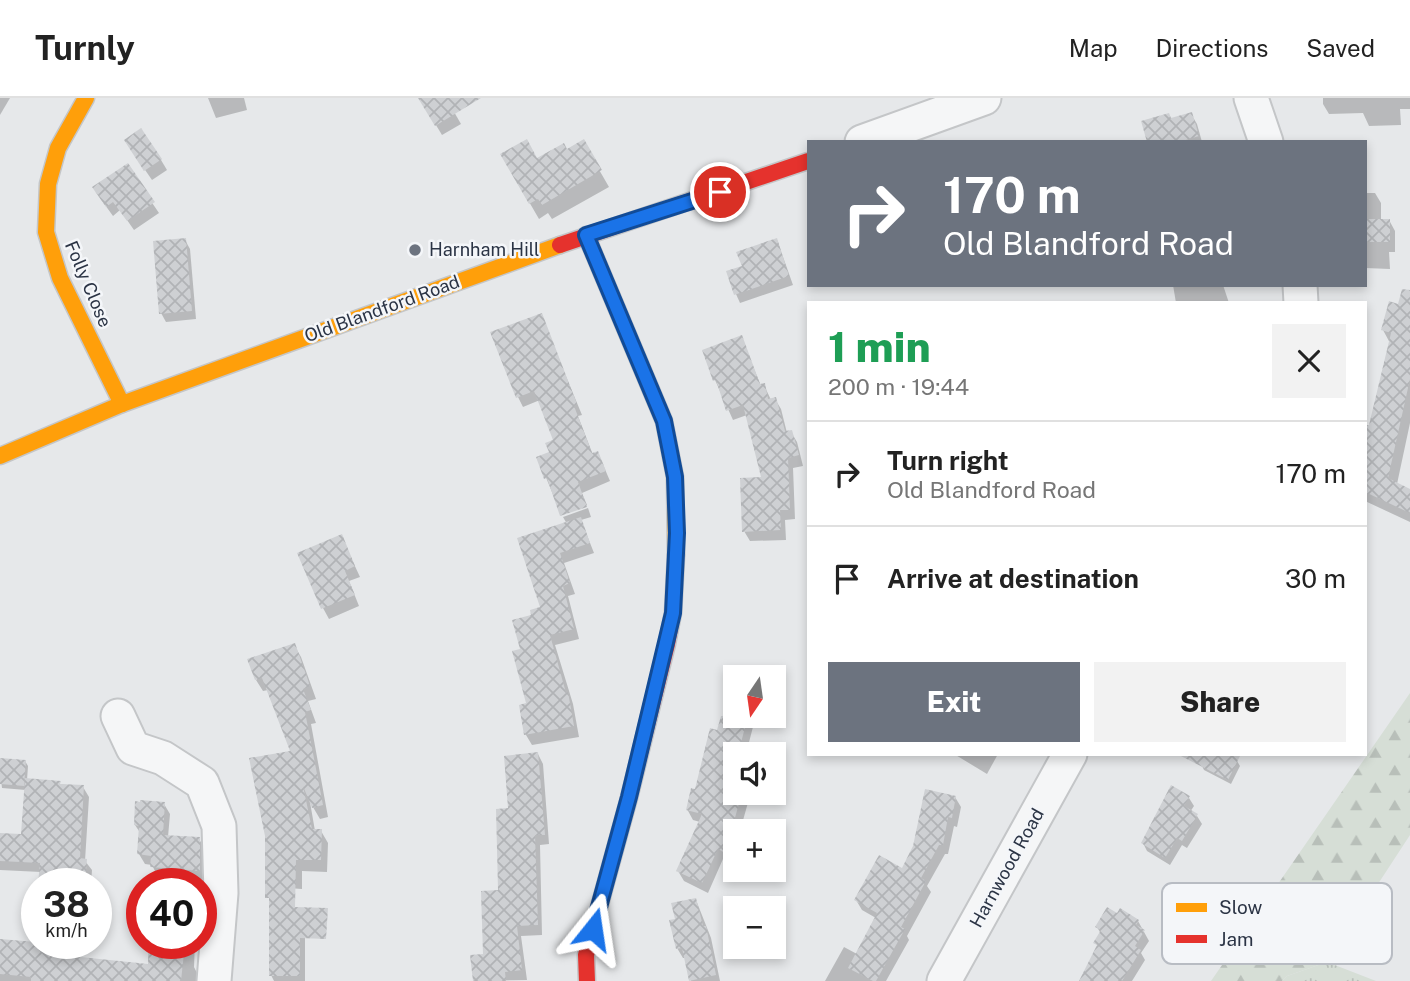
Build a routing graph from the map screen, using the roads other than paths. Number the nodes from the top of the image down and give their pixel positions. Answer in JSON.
{"nodes":[{"id":1,"x":86,"y":98,"type":"edge"},
{"id":2,"x":984,"y":98,"type":"edge"},
{"id":3,"x":1251,"y":98,"type":"edge"},
{"id":4,"x":868,"y":140,"type":"edge"},
{"id":5,"x":1264,"y":140,"type":"edge"},
{"id":6,"x":807,"y":161,"type":"edge"},
{"id":7,"x":586,"y":235,"type":"junction"},
{"id":8,"x":122,"y":404,"type":"junction"},
{"id":9,"x":0,"y":456,"type":"edge"},
{"id":10,"x":118,"y":716,"type":"dead end"},
{"id":11,"x":1069,"y":756,"type":"edge"},
{"id":12,"x":214,"y":981,"type":"edge"},
{"id":13,"x":586,"y":981,"type":"edge"},
{"id":14,"x":944,"y":981,"type":"edge"}],
"edges":[{"from":1,"to":8,"type":"street","name":"Folly Close"},
{"from":2,"to":4,"type":"street"},
{"from":3,"to":5,"type":"street"},
{"from":6,"to":7,"type":"street","name":"Old Blandford Road"},
{"from":7,"to":8,"type":"street","name":"Old Blandford Road"},
{"from":7,"to":13,"type":"street"},
{"from":8,"to":9,"type":"street","name":"Old Blandford Road"},
{"from":10,"to":12,"type":"street"},
{"from":11,"to":14,"type":"street","name":"Harnwood Road"}]}
